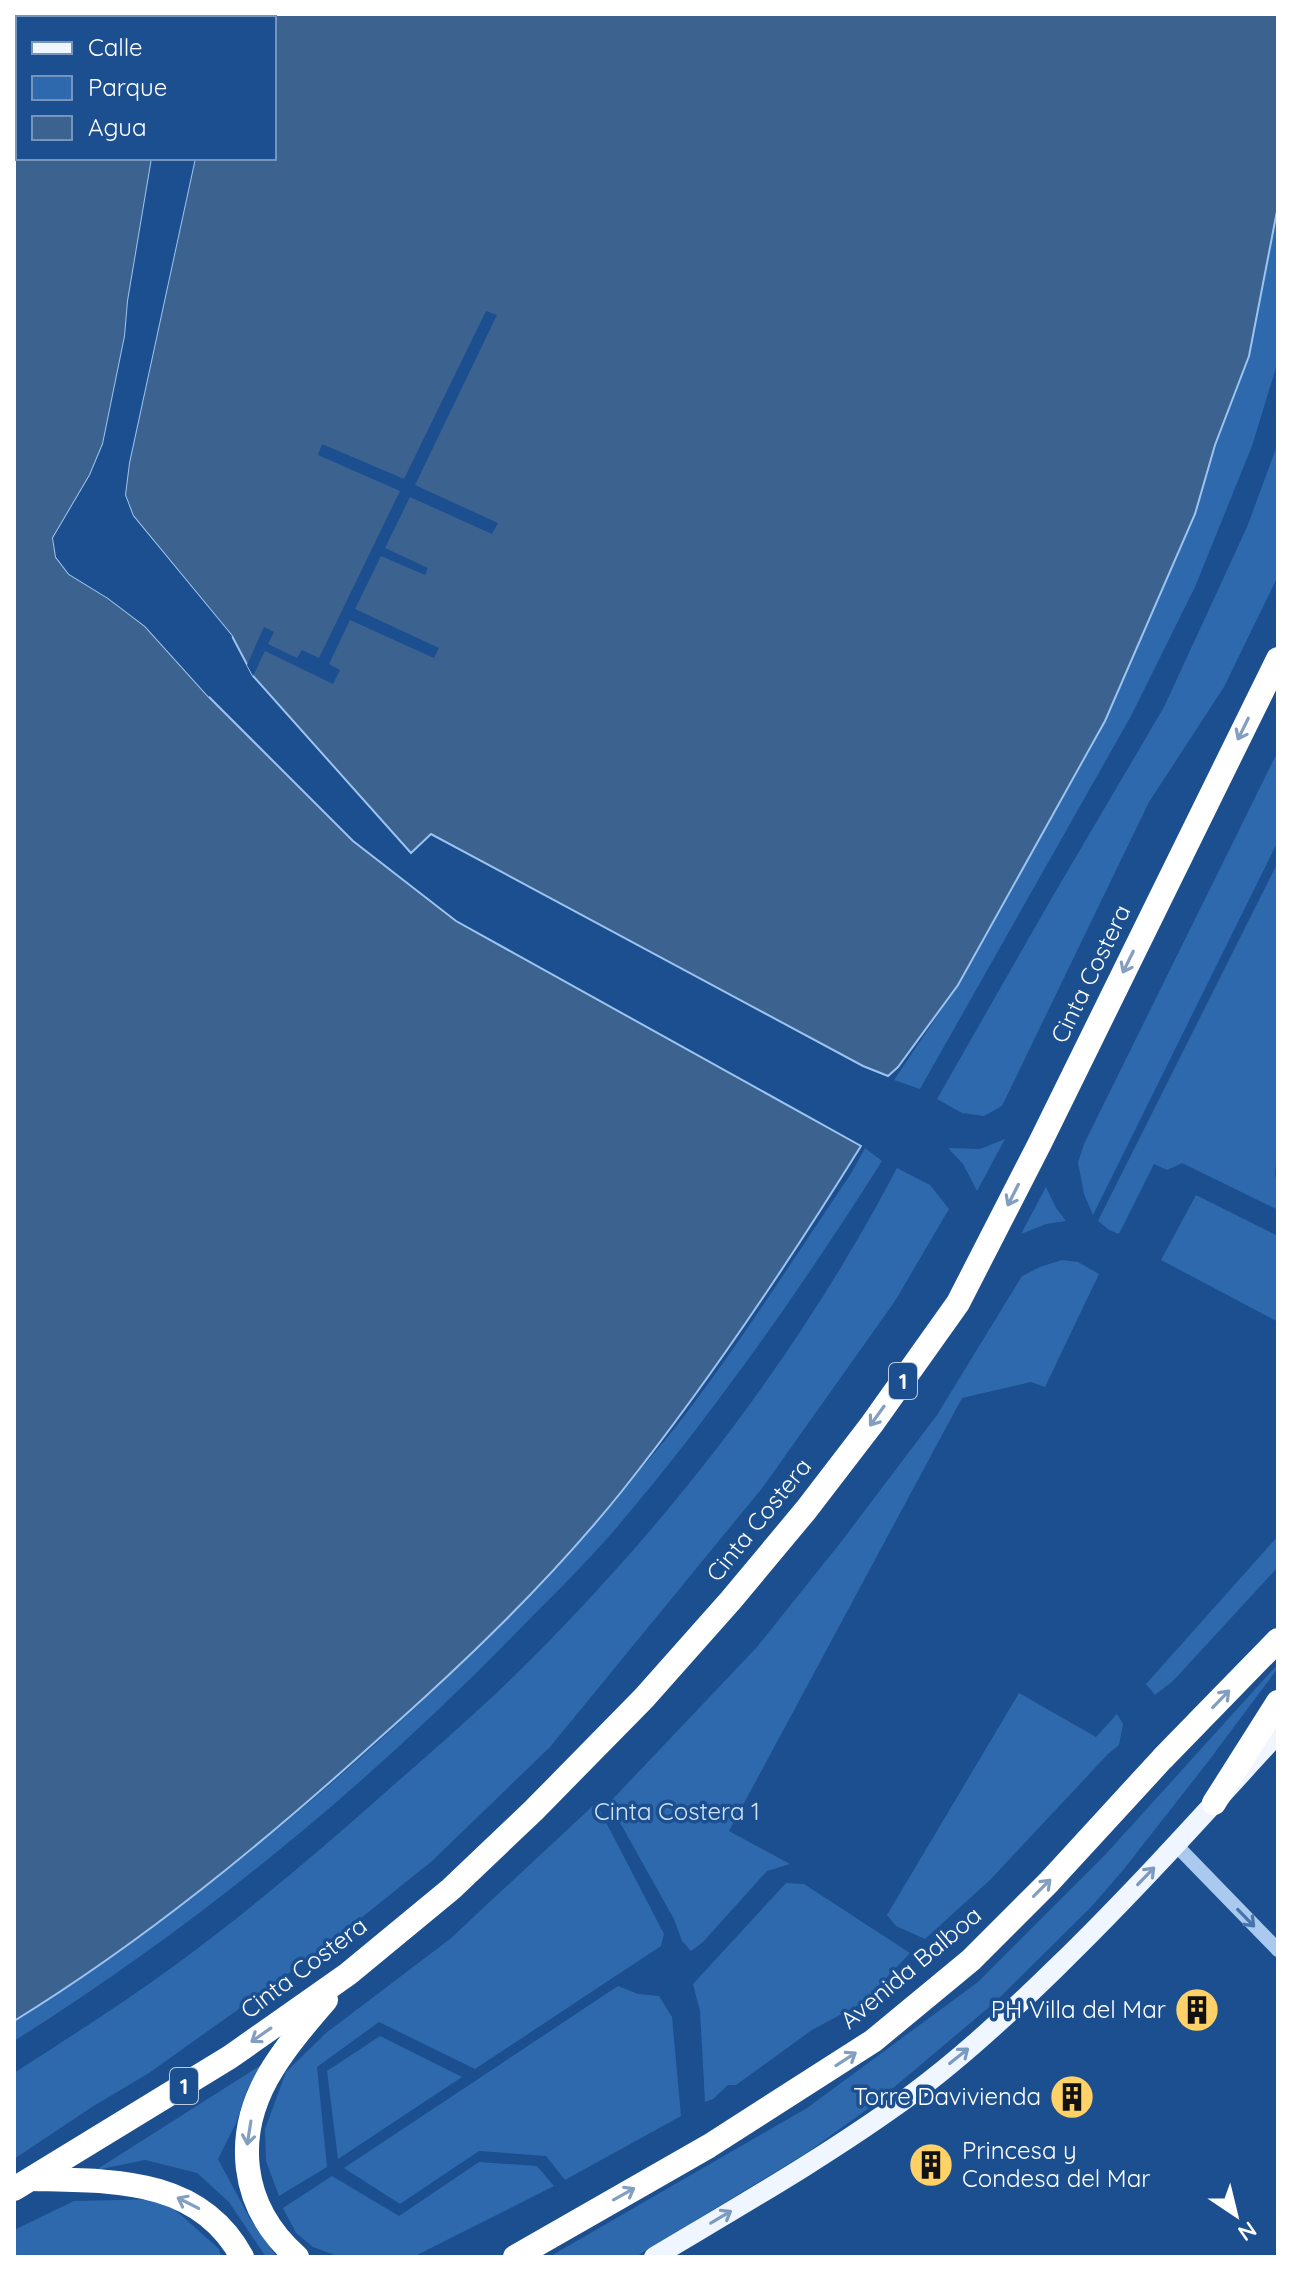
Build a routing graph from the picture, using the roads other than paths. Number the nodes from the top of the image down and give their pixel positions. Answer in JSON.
{"nodes":[{"id":1,"x":1278,"y":659,"type":"edge"},
{"id":2,"x":1278,"y":1640,"type":"edge"},
{"id":3,"x":1278,"y":1702,"type":"edge"},
{"id":4,"x":1278,"y":1733,"type":"edge"},
{"id":5,"x":1214,"y":1803,"type":"junction"},
{"id":6,"x":1176,"y":1845,"type":"junction"},
{"id":7,"x":1278,"y":1950,"type":"edge"},
{"id":8,"x":348,"y":1974,"type":"junction"},
{"id":9,"x":23,"y":2184,"type":"edge"},
{"id":10,"x":556,"y":2232,"type":"junction"},
{"id":11,"x":242,"y":2257,"type":"edge"},
{"id":12,"x":297,"y":2257,"type":"edge"},
{"id":13,"x":508,"y":2257,"type":"edge"},
{"id":14,"x":515,"y":2257,"type":"edge"},
{"id":15,"x":654,"y":2257,"type":"edge"}],
"edges":[{"from":1,"to":8,"type":"highway","name":"Cinta Costera","number":"1","one_way":true},
{"from":10,"to":2,"type":"highway","name":"Avenida Balboa","one_way":true},
{"from":3,"to":5,"type":"highway"},
{"from":4,"to":5,"type":"main road"},
{"from":5,"to":6,"type":"main road"},
{"from":6,"to":7,"type":"street","one_way":true},
{"from":15,"to":6,"type":"main road","one_way":true},
{"from":8,"to":9,"type":"highway","name":"Cinta Costera","number":"1","one_way":true},
{"from":8,"to":12,"type":"highway","one_way":true},
{"from":11,"to":9,"type":"highway","one_way":true},
{"from":10,"to":13,"type":"highway"},
{"from":10,"to":14,"type":"highway","name":"Avenida Balboa"}]}
